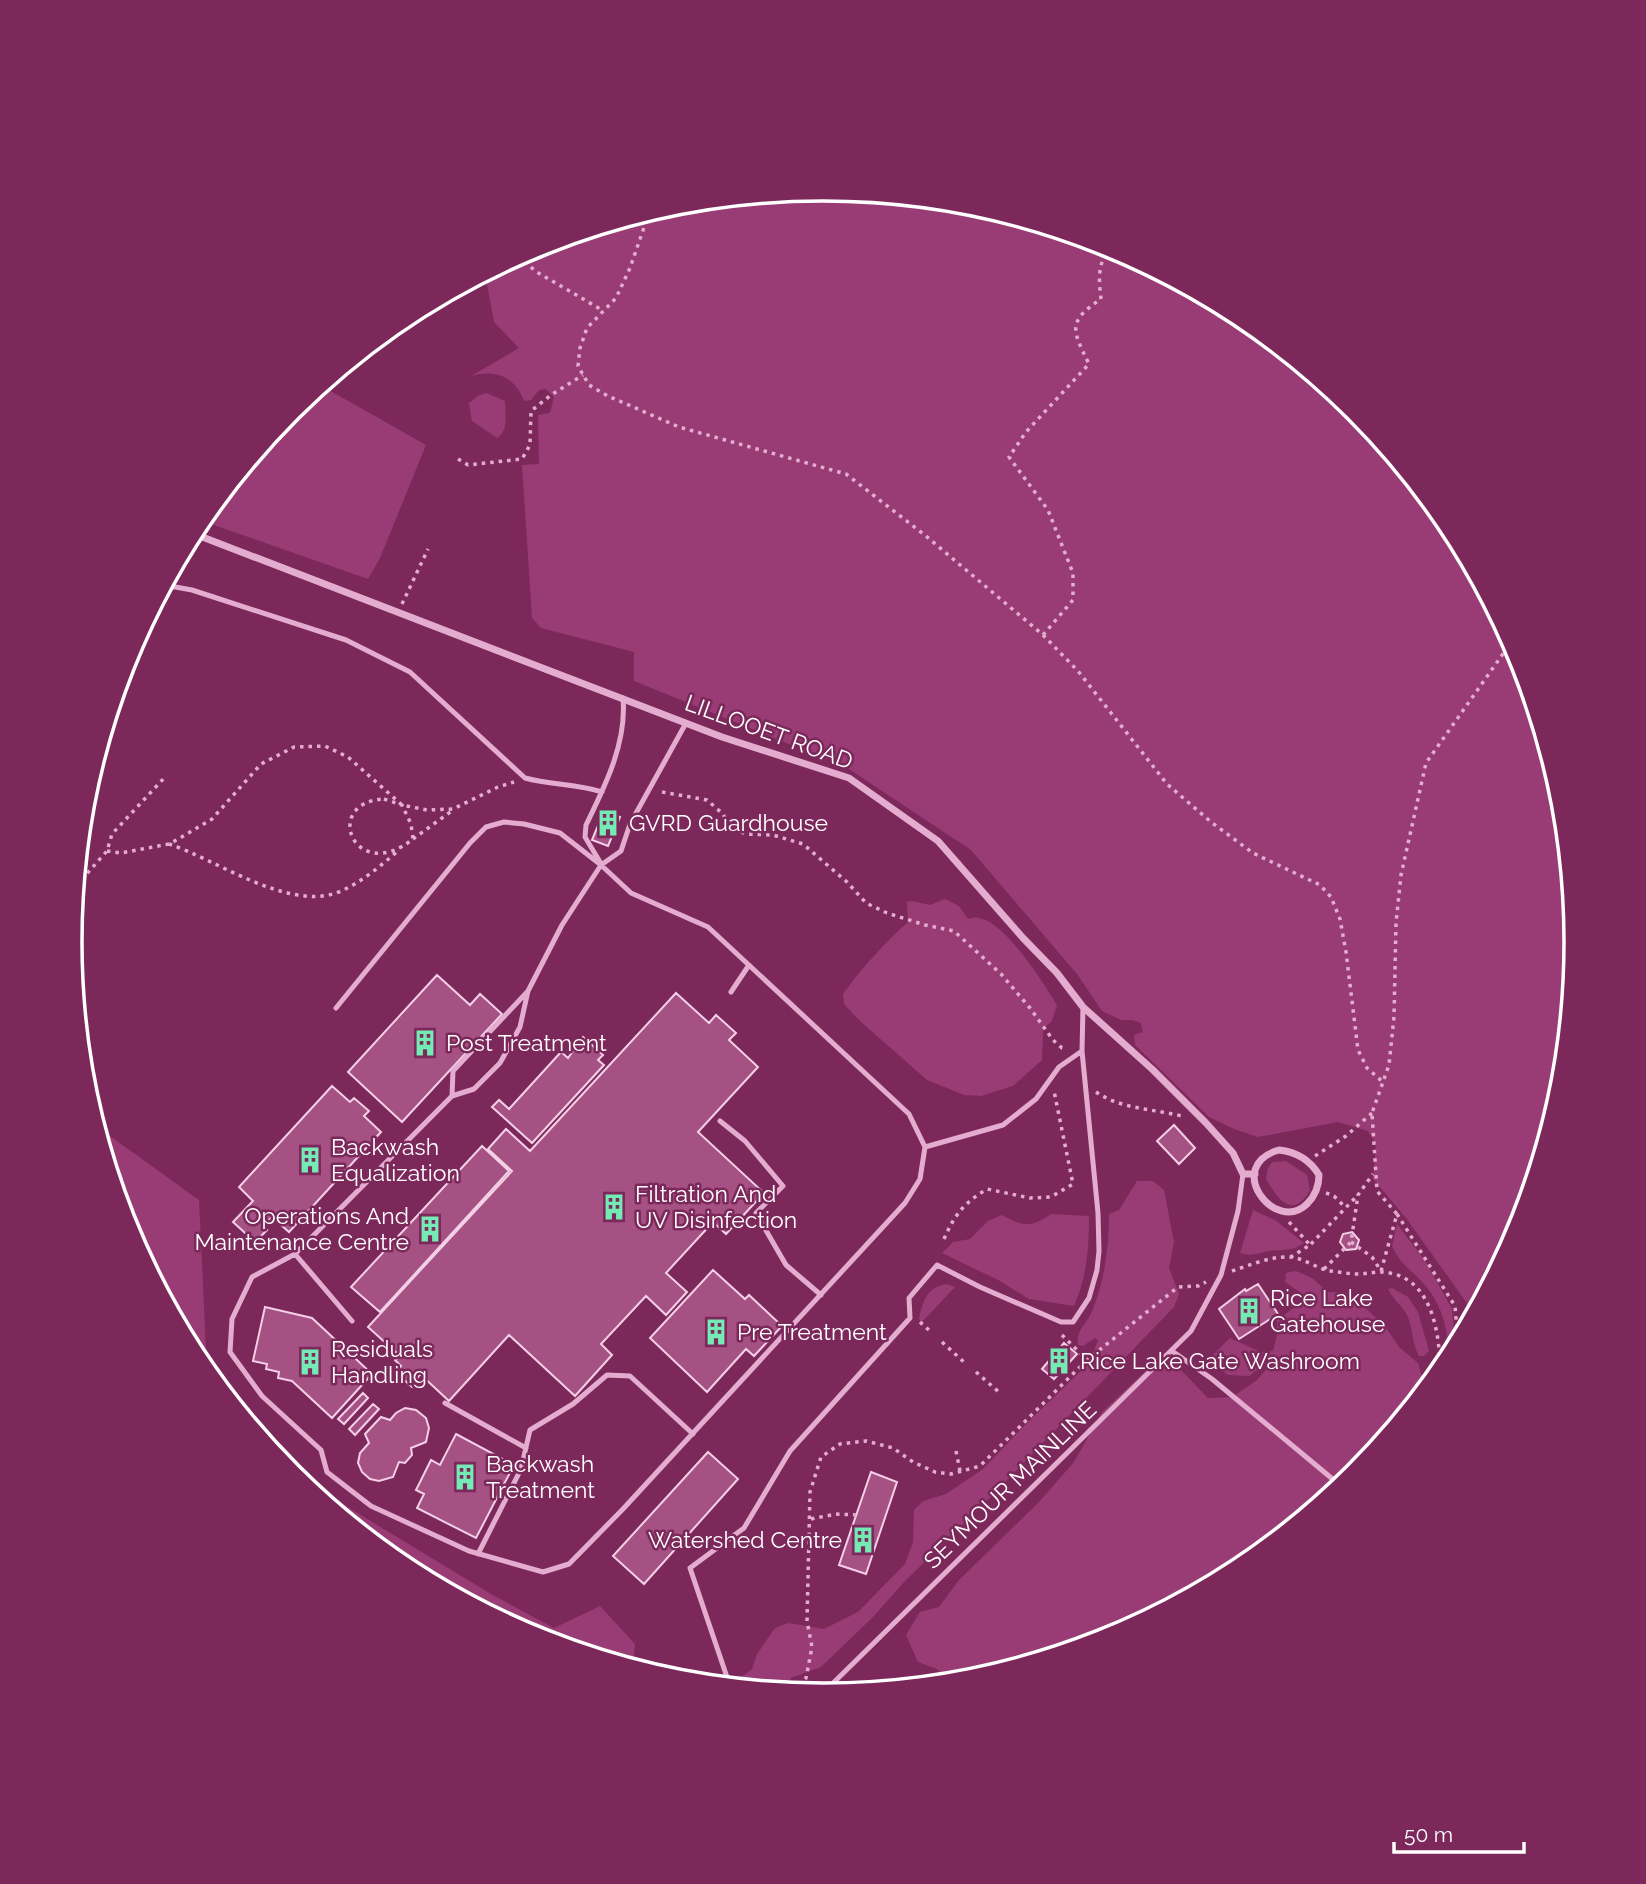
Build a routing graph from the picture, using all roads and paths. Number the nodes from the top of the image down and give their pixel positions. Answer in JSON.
{"nodes":[{"id":1,"x":646,"y":223,"type":"edge"},
{"id":2,"x":1104,"y":257,"type":"edge"},
{"id":3,"x":528,"y":264,"type":"edge"},
{"id":4,"x":602,"y":310,"type":"junction"},
{"id":5,"x":583,"y":375,"type":"junction"},
{"id":6,"x":458,"y":459,"type":"dead end"},
{"id":7,"x":203,"y":537,"type":"edge"},
{"id":8,"x":428,"y":549,"type":"dead end"},
{"id":9,"x":174,"y":586,"type":"edge"},
{"id":10,"x":398,"y":613,"type":"junction"},
{"id":11,"x":1043,"y":635,"type":"junction"},
{"id":12,"x":1504,"y":652,"type":"edge"},
{"id":13,"x":623,"y":698,"type":"junction"},
{"id":14,"x":686,"y":723,"type":"junction"},
{"id":15,"x":166,"y":776,"type":"dead end"},
{"id":16,"x":525,"y":778,"type":"junction"},
{"id":17,"x":662,"y":792,"type":"dead end"},
{"id":18,"x":602,"y":793,"type":"junction"},
{"id":19,"x":402,"y":805,"type":"junction"},
{"id":20,"x":453,"y":809,"type":"junction"},
{"id":21,"x":412,"y":839,"type":"junction"},
{"id":22,"x":169,"y":844,"type":"junction"},
{"id":23,"x":107,"y":851,"type":"junction"},
{"id":24,"x":398,"y":851,"type":"junction"},
{"id":25,"x":601,"y":865,"type":"junction"},
{"id":26,"x":86,"y":875,"type":"edge"},
{"id":27,"x":749,"y":965,"type":"junction"},
{"id":28,"x":528,"y":991,"type":"junction"},
{"id":29,"x":731,"y":992,"type":"dead end"},
{"id":30,"x":1083,"y":1007,"type":"junction"},
{"id":31,"x":336,"y":1008,"type":"dead end"},
{"id":32,"x":1062,"y":1048,"type":"junction"},
{"id":33,"x":1082,"y":1051,"type":"junction"},
{"id":34,"x":1059,"y":1067,"type":"junction"},
{"id":35,"x":1384,"y":1083,"type":"junction"},
{"id":36,"x":1085,"y":1085,"type":"junction"},
{"id":37,"x":452,"y":1096,"type":"junction"},
{"id":38,"x":1372,"y":1113,"type":"junction"},
{"id":39,"x":720,"y":1121,"type":"dead end"},
{"id":40,"x":1206,"y":1123,"type":"junction"},
{"id":41,"x":925,"y":1147,"type":"junction"},
{"id":42,"x":1307,"y":1161,"type":"junction"},
{"id":43,"x":1375,"y":1172,"type":"junction"},
{"id":44,"x":1243,"y":1174,"type":"junction"},
{"id":45,"x":1255,"y":1174,"type":"junction"},
{"id":46,"x":1358,"y":1195,"type":"junction"},
{"id":47,"x":1334,"y":1196,"type":"dead end"},
{"id":48,"x":1346,"y":1208,"type":"junction"},
{"id":49,"x":1279,"y":1210,"type":"junction"},
{"id":50,"x":1397,"y":1214,"type":"junction"},
{"id":51,"x":944,"y":1239,"type":"dead end"},
{"id":52,"x":1351,"y":1242,"type":"junction"},
{"id":53,"x":1310,"y":1245,"type":"junction"},
{"id":54,"x":295,"y":1254,"type":"junction"},
{"id":55,"x":1291,"y":1257,"type":"junction"},
{"id":56,"x":1324,"y":1270,"type":"junction"},
{"id":57,"x":1381,"y":1271,"type":"junction"},
{"id":58,"x":1221,"y":1275,"type":"junction"},
{"id":59,"x":821,"y":1295,"type":"junction"},
{"id":60,"x":917,"y":1320,"type":"dead end"},
{"id":61,"x":352,"y":1321,"type":"dead end"},
{"id":62,"x":1457,"y":1326,"type":"edge"},
{"id":63,"x":931,"y":1332,"type":"dead end"},
{"id":64,"x":1062,"y":1335,"type":"dead end"},
{"id":65,"x":942,"y":1342,"type":"dead end"},
{"id":66,"x":1172,"y":1351,"type":"junction"},
{"id":67,"x":1440,"y":1353,"type":"edge"},
{"id":68,"x":1087,"y":1360,"type":"junction"},
{"id":69,"x":965,"y":1363,"type":"dead end"},
{"id":70,"x":976,"y":1372,"type":"dead end"},
{"id":71,"x":1000,"y":1393,"type":"dead end"},
{"id":72,"x":446,"y":1403,"type":"dead end"},
{"id":73,"x":693,"y":1434,"type":"junction"},
{"id":74,"x":526,"y":1448,"type":"junction"},
{"id":75,"x":956,"y":1451,"type":"dead end"},
{"id":76,"x":960,"y":1471,"type":"junction"},
{"id":77,"x":1333,"y":1479,"type":"edge"},
{"id":78,"x":856,"y":1515,"type":"dead end"},
{"id":79,"x":811,"y":1519,"type":"junction"},
{"id":80,"x":478,"y":1554,"type":"junction"},
{"id":81,"x":727,"y":1676,"type":"edge"},
{"id":82,"x":802,"y":1682,"type":"edge"},
{"id":83,"x":834,"y":1683,"type":"edge"}],
"edges":[{"from":1,"to":4,"type":"path"},
{"from":2,"to":11,"type":"path"},
{"from":3,"to":4,"type":"path"},
{"from":4,"to":5,"type":"path"},
{"from":5,"to":6,"type":"path"},
{"from":5,"to":11,"type":"path"},
{"from":7,"to":10,"type":"street","name":"LILLOOET ROAD"},
{"from":8,"to":10,"type":"path"},
{"from":9,"to":16,"type":"lane"},
{"from":10,"to":13,"type":"street","name":"LILLOOET ROAD"},
{"from":11,"to":35,"type":"path"},
{"from":12,"to":35,"type":"path"},
{"from":13,"to":14,"type":"street","name":"LILLOOET ROAD"},
{"from":13,"to":18,"type":"lane"},
{"from":14,"to":25,"type":"lane"},
{"from":14,"to":30,"type":"street","name":"LILLOOET ROAD"},
{"from":15,"to":23,"type":"path"},
{"from":16,"to":18,"type":"lane"},
{"from":16,"to":20,"type":"path"},
{"from":17,"to":32,"type":"path"},
{"from":18,"to":25,"type":"lane"},
{"from":19,"to":20,"type":"path"},
{"from":19,"to":21,"type":"path"},
{"from":19,"to":22,"type":"path"},
{"from":19,"to":24,"type":"path"},
{"from":20,"to":21,"type":"path"},
{"from":21,"to":24,"type":"path"},
{"from":22,"to":23,"type":"path"},
{"from":22,"to":24,"type":"path"},
{"from":23,"to":26,"type":"path"},
{"from":25,"to":27,"type":"lane"},
{"from":25,"to":28,"type":"lane"},
{"from":25,"to":31,"type":"lane"},
{"from":27,"to":29,"type":"lane"},
{"from":27,"to":41,"type":"lane"},
{"from":28,"to":37,"type":"lane"},
{"from":28,"to":37,"type":"lane"},
{"from":30,"to":33,"type":"lane"},
{"from":30,"to":40,"type":"street","name":"LILLOOET ROAD"},
{"from":32,"to":33,"type":"path"},
{"from":32,"to":34,"type":"path"},
{"from":33,"to":34,"type":"lane"},
{"from":33,"to":36,"type":"lane"},
{"from":34,"to":41,"type":"lane"},
{"from":34,"to":51,"type":"path"},
{"from":35,"to":38,"type":"path"},
{"from":36,"to":40,"type":"path"},
{"from":36,"to":81,"type":"lane"},
{"from":37,"to":54,"type":"lane"},
{"from":38,"to":42,"type":"path"},
{"from":38,"to":43,"type":"path"},
{"from":39,"to":59,"type":"lane"},
{"from":40,"to":44,"type":"street","name":"LILLOOET ROAD"},
{"from":41,"to":59,"type":"lane"},
{"from":42,"to":45,"type":"street"},
{"from":42,"to":49,"type":"street"},
{"from":43,"to":46,"type":"path"},
{"from":43,"to":50,"type":"path"},
{"from":44,"to":45,"type":"street"},
{"from":44,"to":58,"type":"lane","name":"SEYMOUR MAINLINE"},
{"from":45,"to":49,"type":"street"},
{"from":46,"to":48,"type":"path"},
{"from":46,"to":52,"type":"path"},
{"from":47,"to":48,"type":"path"},
{"from":48,"to":53,"type":"path"},
{"from":49,"to":53,"type":"path"},
{"from":50,"to":57,"type":"path"},
{"from":50,"to":62,"type":"path"},
{"from":52,"to":56,"type":"path"},
{"from":52,"to":57,"type":"path"},
{"from":53,"to":55,"type":"path"},
{"from":54,"to":61,"type":"lane"},
{"from":54,"to":80,"type":"lane"},
{"from":55,"to":56,"type":"path"},
{"from":55,"to":58,"type":"path"},
{"from":56,"to":57,"type":"path"},
{"from":57,"to":67,"type":"path"},
{"from":58,"to":66,"type":"lane","name":"SEYMOUR MAINLINE"},
{"from":58,"to":68,"type":"path"},
{"from":59,"to":73,"type":"lane"},
{"from":60,"to":63,"type":"path"},
{"from":64,"to":68,"type":"path"},
{"from":65,"to":69,"type":"path"},
{"from":66,"to":77,"type":"lane"},
{"from":66,"to":83,"type":"lane","name":"SEYMOUR MAINLINE"},
{"from":68,"to":76,"type":"path"},
{"from":70,"to":71,"type":"path"},
{"from":72,"to":74,"type":"lane"},
{"from":73,"to":74,"type":"lane"},
{"from":73,"to":80,"type":"lane"},
{"from":74,"to":80,"type":"lane"},
{"from":75,"to":76,"type":"path"},
{"from":76,"to":79,"type":"path"},
{"from":78,"to":79,"type":"path"},
{"from":79,"to":82,"type":"path"}]}
